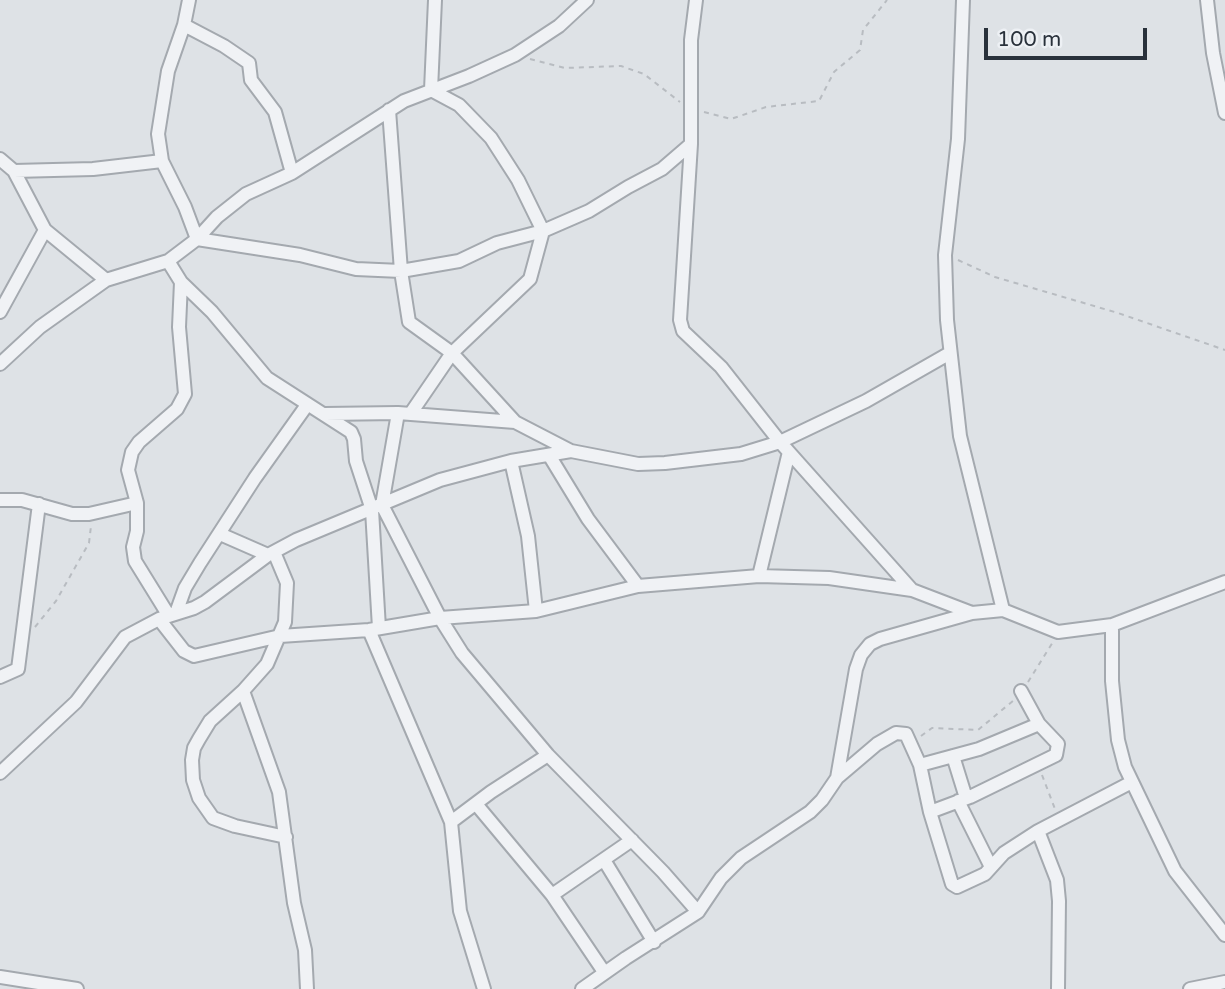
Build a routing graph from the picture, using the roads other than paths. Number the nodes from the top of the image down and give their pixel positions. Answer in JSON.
{"nodes":[{"id":1,"x":189,"y":0,"type":"edge"},
{"id":2,"x":435,"y":0,"type":"edge"},
{"id":3,"x":587,"y":0,"type":"edge"},
{"id":4,"x":696,"y":0,"type":"edge"},
{"id":5,"x":963,"y":0,"type":"edge"},
{"id":6,"x":1207,"y":0,"type":"edge"},
{"id":7,"x":184,"y":25,"type":"junction"},
{"id":8,"x":430,"y":90,"type":"junction"},
{"id":9,"x":388,"y":110,"type":"junction"},
{"id":10,"x":1225,"y":113,"type":"edge"},
{"id":11,"x":691,"y":145,"type":"junction"},
{"id":12,"x":0,"y":159,"type":"edge"},
{"id":13,"x":162,"y":162,"type":"junction"},
{"id":14,"x":14,"y":171,"type":"junction"},
{"id":15,"x":292,"y":173,"type":"junction"},
{"id":16,"x":45,"y":230,"type":"junction"},
{"id":17,"x":543,"y":231,"type":"junction"},
{"id":18,"x":197,"y":239,"type":"junction"},
{"id":19,"x":168,"y":261,"type":"junction"},
{"id":20,"x":401,"y":271,"type":"junction"},
{"id":21,"x":106,"y":281,"type":"junction"},
{"id":22,"x":181,"y":282,"type":"junction"},
{"id":23,"x":0,"y":312,"type":"edge"},
{"id":24,"x":452,"y":352,"type":"junction"},
{"id":25,"x":950,"y":353,"type":"junction"},
{"id":26,"x":0,"y":365,"type":"edge"},
{"id":27,"x":307,"y":405,"type":"junction"},
{"id":28,"x":404,"y":413,"type":"junction"},
{"id":29,"x":322,"y":414,"type":"junction"},
{"id":30,"x":515,"y":422,"type":"junction"},
{"id":31,"x":785,"y":447,"type":"junction"},
{"id":32,"x":571,"y":451,"type":"junction"},
{"id":33,"x":549,"y":455,"type":"junction"},
{"id":34,"x":511,"y":461,"type":"junction"},
{"id":35,"x":0,"y":500,"type":"edge"},
{"id":36,"x":137,"y":503,"type":"junction"},
{"id":37,"x":39,"y":504,"type":"junction"},
{"id":38,"x":377,"y":507,"type":"junction"},
{"id":39,"x":220,"y":534,"type":"junction"},
{"id":40,"x":271,"y":554,"type":"junction"},
{"id":41,"x":759,"y":576,"type":"junction"},
{"id":42,"x":1225,"y":582,"type":"edge"},
{"id":43,"x":638,"y":586,"type":"junction"},
{"id":44,"x":912,"y":590,"type":"junction"},
{"id":45,"x":1003,"y":610,"type":"junction"},
{"id":46,"x":536,"y":611,"type":"junction"},
{"id":47,"x":972,"y":613,"type":"junction"},
{"id":48,"x":168,"y":616,"type":"junction"},
{"id":49,"x":440,"y":618,"type":"junction"},
{"id":50,"x":1112,"y":625,"type":"junction"},
{"id":51,"x":374,"y":629,"type":"junction"},
{"id":52,"x":280,"y":636,"type":"junction"},
{"id":53,"x":0,"y":677,"type":"edge"},
{"id":54,"x":243,"y":691,"type":"junction"},
{"id":55,"x":1021,"y":691,"type":"road end"},
{"id":56,"x":1040,"y":724,"type":"junction"},
{"id":57,"x":548,"y":755,"type":"junction"},
{"id":58,"x":953,"y":756,"type":"junction"},
{"id":59,"x":920,"y":765,"type":"junction"},
{"id":60,"x":0,"y":773,"type":"edge"},
{"id":61,"x":837,"y":778,"type":"junction"},
{"id":62,"x":1130,"y":783,"type":"junction"},
{"id":63,"x":962,"y":800,"type":"junction"},
{"id":64,"x":476,"y":804,"type":"junction"},
{"id":65,"x":930,"y":812,"type":"junction"},
{"id":66,"x":451,"y":822,"type":"junction"},
{"id":67,"x":1038,"y":831,"type":"junction"},
{"id":68,"x":286,"y":837,"type":"junction"},
{"id":69,"x":632,"y":839,"type":"junction"},
{"id":70,"x":604,"y":860,"type":"junction"},
{"id":71,"x":991,"y":867,"type":"junction"},
{"id":72,"x":552,"y":895,"type":"junction"},
{"id":73,"x":698,"y":912,"type":"junction"},
{"id":74,"x":1225,"y":935,"type":"edge"},
{"id":75,"x":654,"y":942,"type":"junction"},
{"id":76,"x":604,"y":972,"type":"junction"},
{"id":77,"x":0,"y":977,"type":"edge"},
{"id":78,"x":1225,"y":982,"type":"edge"},
{"id":79,"x":18,"y":984,"type":"edge"},
{"id":80,"x":77,"y":989,"type":"edge"},
{"id":81,"x":307,"y":989,"type":"edge"},
{"id":82,"x":484,"y":989,"type":"edge"},
{"id":83,"x":582,"y":989,"type":"edge"},
{"id":84,"x":1058,"y":989,"type":"edge"},
{"id":85,"x":1191,"y":989,"type":"edge"}],
"edges":[{"from":1,"to":7,"type":"street"},
{"from":2,"to":8,"type":"street"},
{"from":3,"to":8,"type":"street"},
{"from":4,"to":11,"type":"street"},
{"from":5,"to":25,"type":"street"},
{"from":6,"to":10,"type":"street"},
{"from":7,"to":13,"type":"street"},
{"from":7,"to":15,"type":"street"},
{"from":8,"to":9,"type":"street"},
{"from":8,"to":17,"type":"street"},
{"from":9,"to":15,"type":"street"},
{"from":9,"to":20,"type":"street"},
{"from":11,"to":17,"type":"street"},
{"from":11,"to":31,"type":"street"},
{"from":12,"to":14,"type":"street"},
{"from":13,"to":14,"type":"street"},
{"from":13,"to":18,"type":"street"},
{"from":14,"to":16,"type":"street"},
{"from":15,"to":18,"type":"street"},
{"from":16,"to":21,"type":"street"},
{"from":16,"to":23,"type":"street"},
{"from":17,"to":20,"type":"street"},
{"from":17,"to":24,"type":"street"},
{"from":18,"to":19,"type":"street"},
{"from":18,"to":20,"type":"street"},
{"from":19,"to":21,"type":"street"},
{"from":19,"to":22,"type":"street"},
{"from":20,"to":24,"type":"street"},
{"from":21,"to":26,"type":"street"},
{"from":22,"to":27,"type":"street"},
{"from":22,"to":36,"type":"street"},
{"from":24,"to":28,"type":"street"},
{"from":24,"to":30,"type":"street"},
{"from":25,"to":31,"type":"street"},
{"from":25,"to":45,"type":"street"},
{"from":27,"to":29,"type":"street"},
{"from":27,"to":39,"type":"street"},
{"from":28,"to":29,"type":"street"},
{"from":28,"to":30,"type":"street"},
{"from":28,"to":38,"type":"street"},
{"from":29,"to":38,"type":"street"},
{"from":30,"to":32,"type":"street"},
{"from":31,"to":32,"type":"street"},
{"from":31,"to":41,"type":"street"},
{"from":31,"to":44,"type":"street"},
{"from":32,"to":33,"type":"street"},
{"from":33,"to":34,"type":"street"},
{"from":33,"to":43,"type":"street"},
{"from":34,"to":38,"type":"street"},
{"from":34,"to":46,"type":"street"},
{"from":35,"to":37,"type":"street"},
{"from":36,"to":37,"type":"street"},
{"from":36,"to":48,"type":"street"},
{"from":37,"to":53,"type":"street"},
{"from":38,"to":40,"type":"street"},
{"from":38,"to":49,"type":"street"},
{"from":38,"to":51,"type":"street"},
{"from":39,"to":40,"type":"street"},
{"from":39,"to":48,"type":"street"},
{"from":40,"to":48,"type":"street"},
{"from":40,"to":52,"type":"street"},
{"from":41,"to":43,"type":"street"},
{"from":41,"to":44,"type":"street"},
{"from":42,"to":50,"type":"street"},
{"from":43,"to":46,"type":"street"},
{"from":44,"to":47,"type":"street"},
{"from":45,"to":47,"type":"street"},
{"from":45,"to":50,"type":"street"},
{"from":46,"to":49,"type":"street"},
{"from":47,"to":61,"type":"street"},
{"from":48,"to":52,"type":"street"},
{"from":48,"to":60,"type":"street"},
{"from":49,"to":51,"type":"street"},
{"from":49,"to":57,"type":"street"},
{"from":50,"to":62,"type":"street"},
{"from":51,"to":52,"type":"street"},
{"from":51,"to":66,"type":"street"},
{"from":52,"to":54,"type":"street"},
{"from":54,"to":68,"type":"street"},
{"from":54,"to":68,"type":"street"},
{"from":55,"to":56,"type":"street"},
{"from":56,"to":58,"type":"street"},
{"from":56,"to":63,"type":"street"},
{"from":57,"to":64,"type":"street"},
{"from":57,"to":69,"type":"street"},
{"from":58,"to":59,"type":"street"},
{"from":58,"to":63,"type":"street"},
{"from":59,"to":61,"type":"street"},
{"from":59,"to":65,"type":"street"},
{"from":61,"to":73,"type":"street"},
{"from":62,"to":67,"type":"street"},
{"from":62,"to":74,"type":"street"},
{"from":63,"to":65,"type":"street"},
{"from":63,"to":71,"type":"street"},
{"from":64,"to":66,"type":"street"},
{"from":64,"to":72,"type":"street"},
{"from":65,"to":71,"type":"street"},
{"from":66,"to":82,"type":"street"},
{"from":67,"to":71,"type":"street"},
{"from":67,"to":84,"type":"street"},
{"from":68,"to":81,"type":"street"},
{"from":69,"to":70,"type":"street"},
{"from":69,"to":73,"type":"street"},
{"from":70,"to":72,"type":"street"},
{"from":70,"to":75,"type":"street"},
{"from":72,"to":76,"type":"street"},
{"from":73,"to":75,"type":"street"},
{"from":75,"to":76,"type":"street"},
{"from":76,"to":83,"type":"street"},
{"from":77,"to":79,"type":"street"},
{"from":78,"to":85,"type":"street"},
{"from":79,"to":80,"type":"street"}]}
